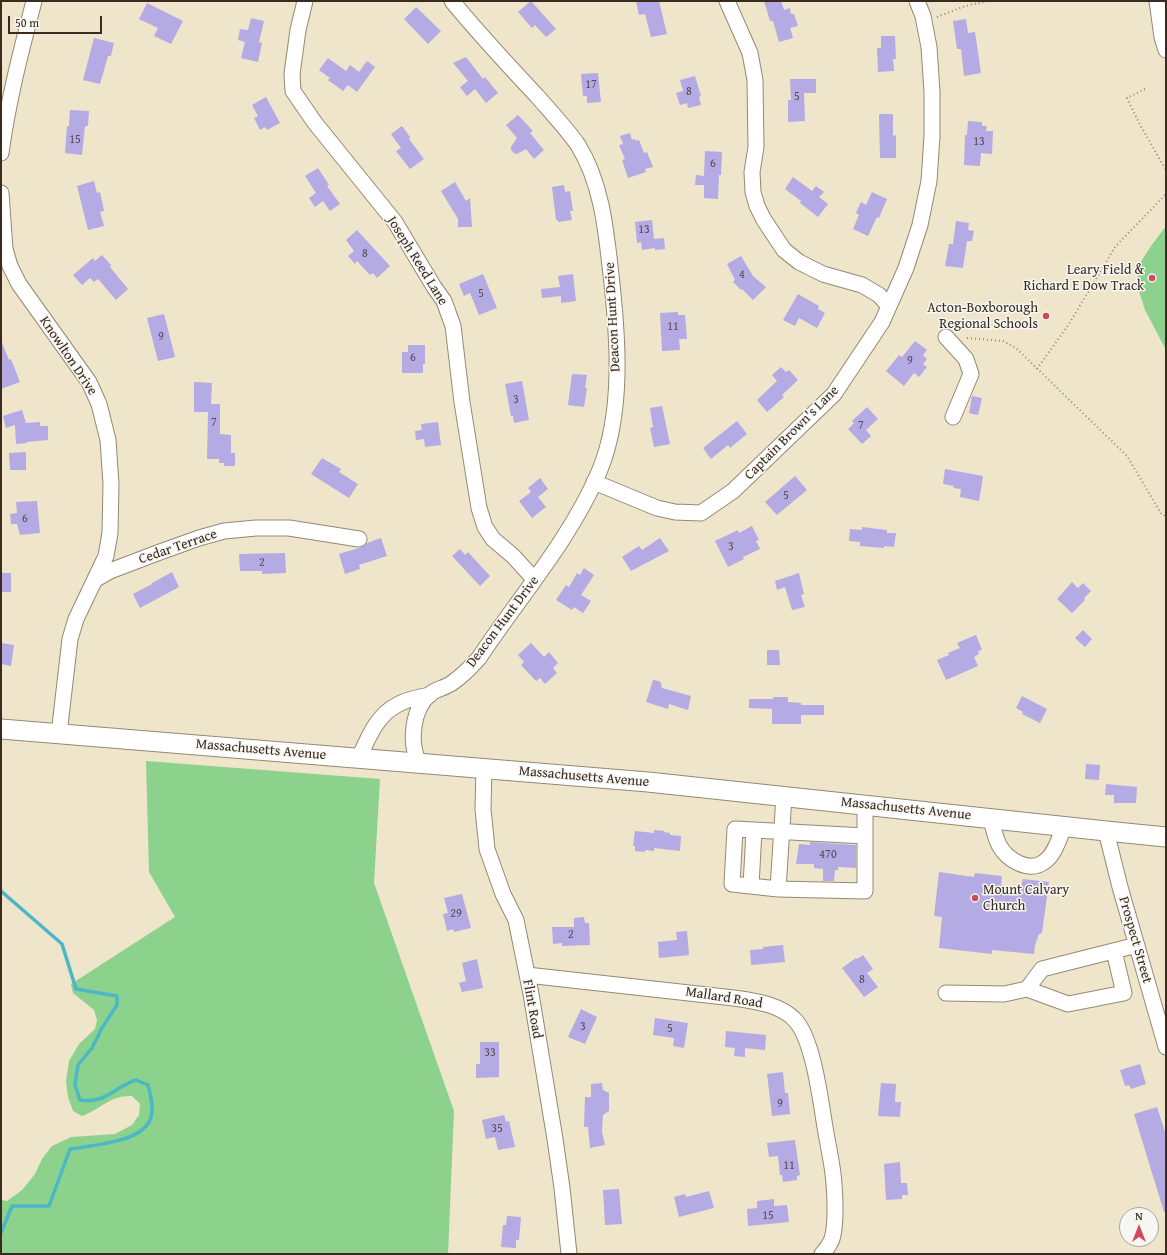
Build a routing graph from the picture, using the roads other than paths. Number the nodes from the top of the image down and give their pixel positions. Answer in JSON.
{"nodes":[{"id":1,"x":34,"y":1,"type":"edge"},
{"id":2,"x":452,"y":1,"type":"edge"},
{"id":3,"x":728,"y":1,"type":"edge"},
{"id":4,"x":918,"y":1,"type":"edge"},
{"id":5,"x":1157,"y":1,"type":"edge"},
{"id":6,"x":304,"y":2,"type":"edge"},
{"id":7,"x":1166,"y":50,"type":"edge"},
{"id":8,"x":1,"y":153,"type":"edge"},
{"id":9,"x":1,"y":193,"type":"edge"},
{"id":10,"x":888,"y":304,"type":"junction"},
{"id":11,"x":946,"y":336,"type":"road end"},
{"id":12,"x":953,"y":417,"type":"dead end"},
{"id":13,"x":594,"y":482,"type":"junction"},
{"id":14,"x":359,"y":539,"type":"dead end"},
{"id":15,"x":96,"y":579,"type":"junction"},
{"id":16,"x":534,"y":579,"type":"junction"},
{"id":17,"x":430,"y":695,"type":"junction"},
{"id":18,"x":1,"y":729,"type":"edge"},
{"id":19,"x":59,"y":734,"type":"junction"},
{"id":20,"x":359,"y":758,"type":"junction"},
{"id":21,"x":419,"y":763,"type":"junction"},
{"id":22,"x":484,"y":768,"type":"junction"},
{"id":23,"x":784,"y":796,"type":"junction"},
{"id":24,"x":865,"y":805,"type":"junction"},
{"id":25,"x":991,"y":818,"type":"junction"},
{"id":26,"x":1064,"y":827,"type":"junction"},
{"id":27,"x":1106,"y":831,"type":"junction"},
{"id":28,"x":781,"y":832,"type":"junction"},
{"id":29,"x":865,"y":836,"type":"junction"},
{"id":30,"x":1166,"y":837,"type":"edge"},
{"id":31,"x":778,"y":889,"type":"junction"},
{"id":32,"x":1137,"y":945,"type":"junction"},
{"id":33,"x":1114,"y":951,"type":"junction"},
{"id":34,"x":526,"y":975,"type":"junction"},
{"id":35,"x":1028,"y":988,"type":"junction"},
{"id":36,"x":946,"y":993,"type":"dead end"},
{"id":37,"x":1160,"y":1002,"type":"edge"},
{"id":38,"x":1166,"y":1048,"type":"edge"},
{"id":39,"x":569,"y":1254,"type":"edge"},
{"id":40,"x":822,"y":1254,"type":"edge"}],
"edges":[{"from":1,"to":8,"type":"street"},
{"from":2,"to":13,"type":"street","name":"Deacon Hunt Drive"},
{"from":3,"to":10,"type":"street"},
{"from":4,"to":10,"type":"street","name":"Captain Brown's Lane"},
{"from":5,"to":7,"type":"street"},
{"from":6,"to":16,"type":"street","name":"Joseph Reed Lane"},
{"from":9,"to":15,"type":"street","name":"Knowlton Drive"},
{"from":10,"to":13,"type":"street","name":"Captain Brown's Lane"},
{"from":11,"to":12,"type":"street"},
{"from":13,"to":16,"type":"street","name":"Deacon Hunt Drive"},
{"from":14,"to":15,"type":"street","name":"Cedar Terrace"},
{"from":15,"to":19,"type":"street","name":"Knowlton Drive"},
{"from":16,"to":17,"type":"street","name":"Deacon Hunt Drive"},
{"from":17,"to":20,"type":"street","name":"Deacon Hunt Drive"},
{"from":17,"to":21,"type":"street","name":"Deacon Hunt Drive"},
{"from":18,"to":19,"type":"main road","name":"Massachusetts Avenue"},
{"from":19,"to":20,"type":"main road","name":"Massachusetts Avenue"},
{"from":20,"to":21,"type":"main road","name":"Massachusetts Avenue"},
{"from":21,"to":22,"type":"main road","name":"Massachusetts Avenue"},
{"from":22,"to":23,"type":"main road","name":"Massachusetts Avenue"},
{"from":22,"to":34,"type":"street","name":"Flint Road"},
{"from":23,"to":24,"type":"main road","name":"Massachusetts Avenue"},
{"from":23,"to":28,"type":"street"},
{"from":24,"to":25,"type":"main road","name":"Massachusetts Avenue"},
{"from":24,"to":29,"type":"street"},
{"from":25,"to":26,"type":"main road","name":"Massachusetts Avenue"},
{"from":25,"to":26,"type":"street"},
{"from":26,"to":27,"type":"main road","name":"Massachusetts Avenue"},
{"from":27,"to":30,"type":"main road","name":"Massachusetts Avenue"},
{"from":27,"to":32,"type":"street","name":"Prospect Street"},
{"from":28,"to":29,"type":"street"},
{"from":28,"to":31,"type":"street"},
{"from":28,"to":31,"type":"street"},
{"from":29,"to":31,"type":"street"},
{"from":32,"to":33,"type":"street"},
{"from":32,"to":37,"type":"street","name":"Prospect Street"},
{"from":33,"to":35,"type":"street"},
{"from":33,"to":35,"type":"street"},
{"from":34,"to":39,"type":"street","name":"Flint Road"},
{"from":34,"to":40,"type":"street","name":"Mallard Road"},
{"from":35,"to":36,"type":"street"},
{"from":37,"to":38,"type":"street","name":"Prospect Street"}]}
